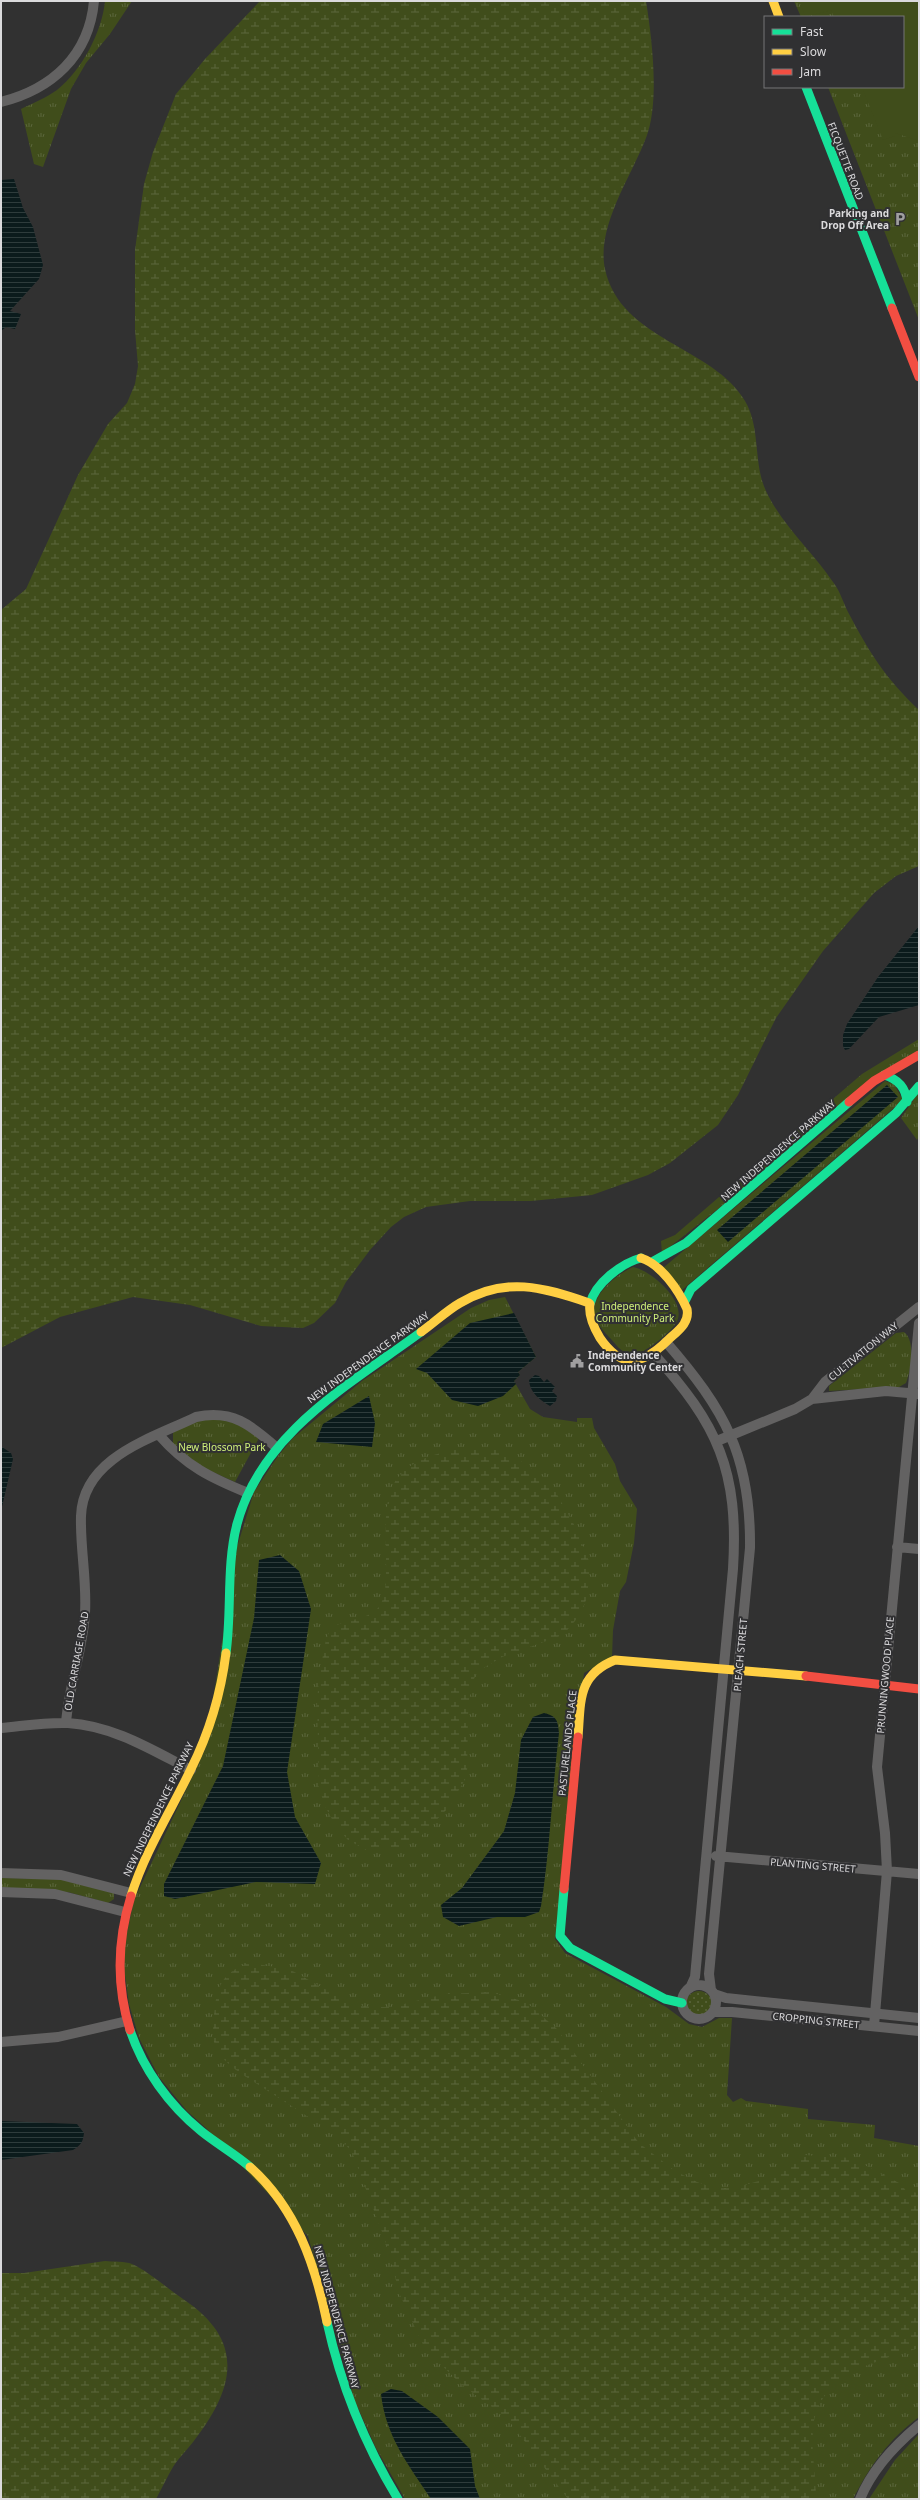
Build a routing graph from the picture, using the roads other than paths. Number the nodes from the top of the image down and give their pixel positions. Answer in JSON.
{"nodes":[{"id":1,"x":94,"y":1,"type":"edge"},
{"id":2,"x":773,"y":1,"type":"edge"},
{"id":3,"x":779,"y":16,"type":"edge"},
{"id":4,"x":806,"y":88,"type":"edge"},
{"id":5,"x":1,"y":102,"type":"edge"},
{"id":6,"x":919,"y":377,"type":"edge"},
{"id":7,"x":919,"y":1055,"type":"edge"},
{"id":8,"x":884,"y":1075,"type":"junction"},
{"id":9,"x":919,"y":1086,"type":"edge"},
{"id":10,"x":907,"y":1102,"type":"junction"},
{"id":11,"x":652,"y":1262,"type":"junction"},
{"id":12,"x":685,"y":1301,"type":"junction"},
{"id":13,"x":589,"y":1303,"type":"junction"},
{"id":14,"x":919,"y":1307,"type":"edge"},
{"id":15,"x":919,"y":1323,"type":"edge"},
{"id":16,"x":666,"y":1342,"type":"junction"},
{"id":17,"x":653,"y":1352,"type":"junction"},
{"id":18,"x":916,"y":1394,"type":"edge"},
{"id":19,"x":812,"y":1399,"type":"junction"},
{"id":20,"x":159,"y":1435,"type":"junction"},
{"id":21,"x":732,"y":1436,"type":"junction"},
{"id":22,"x":717,"y":1441,"type":"junction"},
{"id":23,"x":277,"y":1448,"type":"junction"},
{"id":24,"x":248,"y":1493,"type":"junction"},
{"id":25,"x":897,"y":1547,"type":"junction"},
{"id":26,"x":919,"y":1549,"type":"edge"},
{"id":27,"x":739,"y":1669,"type":"junction"},
{"id":28,"x":725,"y":1670,"type":"junction"},
{"id":29,"x":884,"y":1685,"type":"junction"},
{"id":30,"x":919,"y":1689,"type":"edge"},
{"id":31,"x":66,"y":1723,"type":"junction"},
{"id":32,"x":1,"y":1728,"type":"edge"},
{"id":33,"x":191,"y":1770,"type":"junction"},
{"id":34,"x":707,"y":1855,"type":"junction"},
{"id":35,"x":721,"y":1856,"type":"junction"},
{"id":36,"x":887,"y":1871,"type":"junction"},
{"id":37,"x":1,"y":1873,"type":"edge"},
{"id":38,"x":919,"y":1874,"type":"edge"},
{"id":39,"x":1,"y":1892,"type":"edge"},
{"id":40,"x":131,"y":1893,"type":"junction"},
{"id":41,"x":125,"y":1912,"type":"junction"},
{"id":42,"x":690,"y":1988,"type":"junction"},
{"id":43,"x":712,"y":1992,"type":"junction"},
{"id":44,"x":682,"y":2003,"type":"junction"},
{"id":45,"x":713,"y":2012,"type":"junction"},
{"id":46,"x":875,"y":2013,"type":"junction"},
{"id":47,"x":919,"y":2018,"type":"edge"},
{"id":48,"x":127,"y":2021,"type":"junction"},
{"id":49,"x":874,"y":2026,"type":"junction"},
{"id":50,"x":919,"y":2031,"type":"edge"},
{"id":51,"x":1,"y":2042,"type":"edge"},
{"id":52,"x":919,"y":2425,"type":"edge"},
{"id":53,"x":398,"y":2499,"type":"edge"},
{"id":54,"x":860,"y":2499,"type":"edge"}],
"edges":[{"from":1,"to":5,"type":"street"},
{"from":2,"to":3,"type":"street"},
{"from":4,"to":6,"type":"street","name":"FICQUETTE ROAD"},
{"from":7,"to":8,"type":"street","name":"NEW INDEPENDENCE PARKWAY"},
{"from":8,"to":10,"type":"street"},
{"from":8,"to":11,"type":"street","name":"NEW INDEPENDENCE PARKWAY"},
{"from":9,"to":10,"type":"street"},
{"from":10,"to":12,"type":"street"},
{"from":11,"to":12,"type":"street"},
{"from":11,"to":13,"type":"street"},
{"from":12,"to":16,"type":"street"},
{"from":13,"to":17,"type":"street"},
{"from":13,"to":23,"type":"street","name":"NEW INDEPENDENCE PARKWAY"},
{"from":14,"to":19,"type":"street","name":"CULTIVATION WAY"},
{"from":15,"to":18,"type":"street","name":"PRUNNINGWOOD PLACE"},
{"from":16,"to":17,"type":"street"},
{"from":16,"to":21,"type":"street","name":"PLEACH STREET"},
{"from":17,"to":22,"type":"street","name":"PLEACH STREET"},
{"from":18,"to":19,"type":"street","name":"CULTIVATION WAY"},
{"from":18,"to":25,"type":"street","name":"PRUNNINGWOOD PLACE"},
{"from":19,"to":21,"type":"street","name":"CULTIVATION WAY"},
{"from":20,"to":23,"type":"street","name":"OLD CARRIAGE ROAD"},
{"from":20,"to":24,"type":"street"},
{"from":20,"to":31,"type":"street","name":"OLD CARRIAGE ROAD"},
{"from":21,"to":22,"type":"street","name":"CULTIVATION WAY"},
{"from":21,"to":27,"type":"street","name":"PLEACH STREET"},
{"from":22,"to":28,"type":"street","name":"PLEACH STREET"},
{"from":23,"to":24,"type":"street","name":"NEW INDEPENDENCE PARKWAY"},
{"from":24,"to":33,"type":"street","name":"NEW INDEPENDENCE PARKWAY"},
{"from":25,"to":26,"type":"street"},
{"from":25,"to":29,"type":"street","name":"PRUNNINGWOOD PLACE"},
{"from":27,"to":28,"type":"street","name":"PASTURELANDS PLACE"},
{"from":27,"to":29,"type":"street","name":"PASTURELANDS PLACE"},
{"from":27,"to":35,"type":"street","name":"PLEACH STREET"},
{"from":28,"to":34,"type":"street","name":"PLEACH STREET"},
{"from":28,"to":44,"type":"street","name":"PASTURELANDS PLACE"},
{"from":29,"to":30,"type":"street","name":"PASTURELANDS PLACE"},
{"from":29,"to":36,"type":"street","name":"PRUNNINGWOOD PLACE"},
{"from":31,"to":32,"type":"street"},
{"from":31,"to":33,"type":"street"},
{"from":33,"to":40,"type":"street","name":"NEW INDEPENDENCE PARKWAY"},
{"from":34,"to":35,"type":"street","name":"PLANTING STREET"},
{"from":34,"to":42,"type":"street","name":"PLEACH STREET"},
{"from":35,"to":36,"type":"street","name":"PLANTING STREET"},
{"from":35,"to":43,"type":"street","name":"PLEACH STREET"},
{"from":36,"to":38,"type":"street","name":"PLANTING STREET"},
{"from":36,"to":46,"type":"street","name":"PRUNNINGWOOD PLACE"},
{"from":37,"to":40,"type":"street"},
{"from":39,"to":41,"type":"street"},
{"from":40,"to":41,"type":"street","name":"NEW INDEPENDENCE PARKWAY"},
{"from":41,"to":48,"type":"street","name":"NEW INDEPENDENCE PARKWAY"},
{"from":42,"to":43,"type":"street"},
{"from":42,"to":44,"type":"street"},
{"from":43,"to":45,"type":"street"},
{"from":43,"to":46,"type":"street","name":"CROPPING STREET"},
{"from":44,"to":45,"type":"street"},
{"from":45,"to":49,"type":"street","name":"CROPPING STREET"},
{"from":46,"to":47,"type":"street","name":"CROPPING STREET"},
{"from":46,"to":49,"type":"street","name":"PRUNNINGWOOD PLACE"},
{"from":48,"to":51,"type":"street"},
{"from":48,"to":53,"type":"street","name":"NEW INDEPENDENCE PARKWAY"},
{"from":49,"to":50,"type":"street","name":"CROPPING STREET"},
{"from":52,"to":54,"type":"street"}]}
